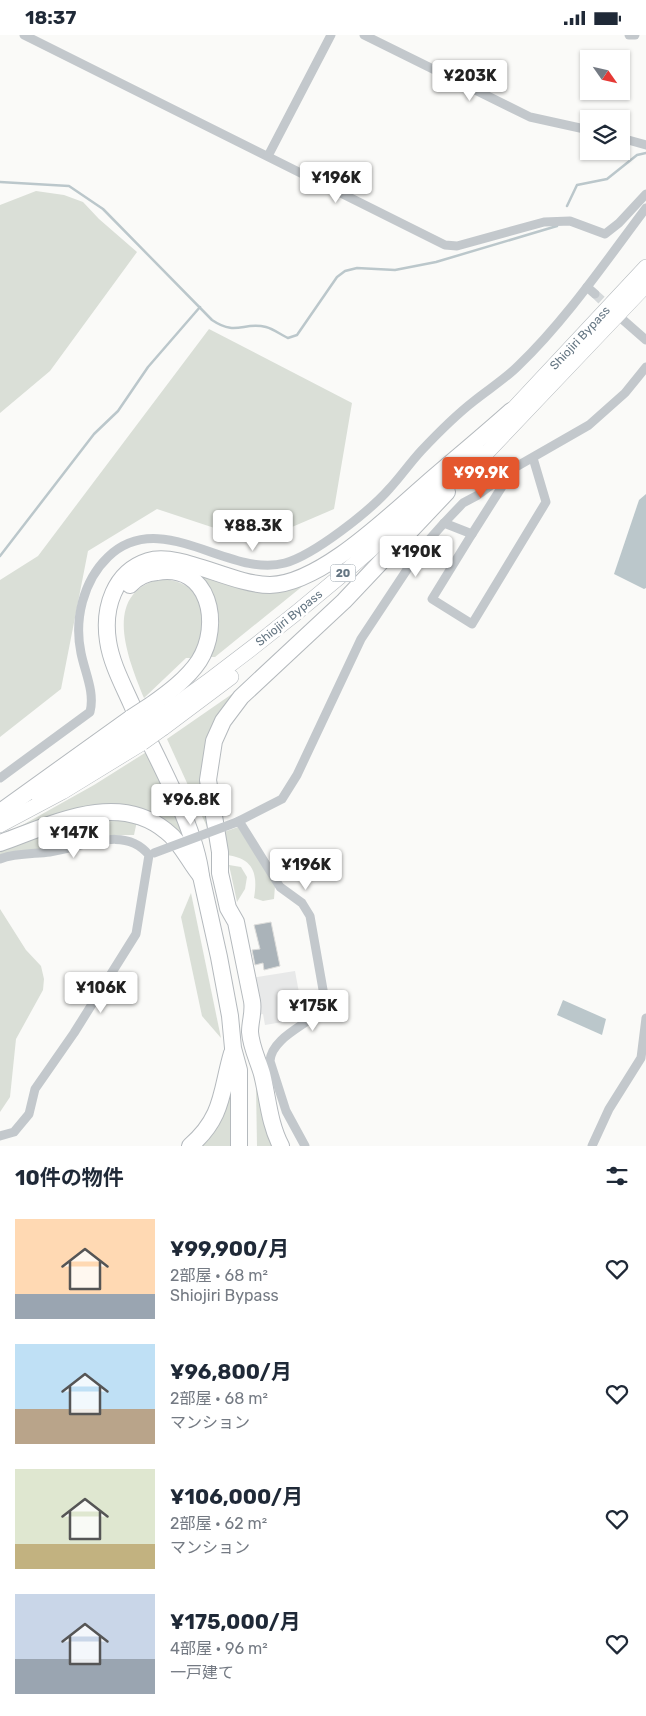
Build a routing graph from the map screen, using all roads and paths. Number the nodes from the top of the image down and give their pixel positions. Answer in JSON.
{"nodes":[{"id":1,"x":24,"y":35,"type":"edge"},
{"id":2,"x":331,"y":35,"type":"edge"},
{"id":3,"x":364,"y":35,"type":"edge"},
{"id":4,"x":629,"y":35,"type":"edge"},
{"id":5,"x":635,"y":35,"type":"edge"},
{"id":6,"x":580,"y":128,"type":"edge"},
{"id":7,"x":630,"y":141,"type":"edge"},
{"id":8,"x":646,"y":145,"type":"edge"},
{"id":9,"x":268,"y":156,"type":"junction"},
{"id":10,"x":646,"y":194,"type":"edge"},
{"id":11,"x":646,"y":208,"type":"edge"},
{"id":12,"x":646,"y":267,"type":"edge"},
{"id":13,"x":646,"y":285,"type":"edge"},
{"id":14,"x":587,"y":287,"type":"junction"},
{"id":15,"x":595,"y":294,"type":"tunnel mouth"},
{"id":16,"x":622,"y":319,"type":"dead end"},
{"id":17,"x":646,"y":340,"type":"edge"},
{"id":18,"x":646,"y":367,"type":"edge"},
{"id":19,"x":511,"y":411,"type":"junction"},
{"id":20,"x":533,"y":458,"type":"junction"},
{"id":21,"x":514,"y":468,"type":"junction"},
{"id":22,"x":447,"y":492,"type":"junction"},
{"id":23,"x":444,"y":523,"type":"junction"},
{"id":24,"x":472,"y":534,"type":"junction"},
{"id":25,"x":158,"y":716,"type":"junction"},
{"id":26,"x":137,"y":731,"type":"junction"},
{"id":27,"x":0,"y":778,"type":"edge"},
{"id":28,"x":0,"y":812,"type":"edge"},
{"id":29,"x":0,"y":817,"type":"edge"},
{"id":30,"x":238,"y":822,"type":"junction"},
{"id":31,"x":0,"y":825,"type":"edge"},
{"id":32,"x":0,"y":843,"type":"edge"},
{"id":33,"x":152,"y":854,"type":"junction"},
{"id":34,"x":0,"y":859,"type":"edge"},
{"id":35,"x":220,"y":873,"type":"junction"},
{"id":36,"x":201,"y":876,"type":"junction"},
{"id":37,"x":646,"y":1017,"type":"edge"},
{"id":38,"x":251,"y":1038,"type":"junction"},
{"id":39,"x":233,"y":1041,"type":"junction"},
{"id":40,"x":0,"y":1137,"type":"edge"},
{"id":41,"x":190,"y":1146,"type":"edge"},
{"id":42,"x":239,"y":1146,"type":"edge"},
{"id":43,"x":250,"y":1146,"type":"edge"},
{"id":44,"x":281,"y":1146,"type":"edge"},
{"id":45,"x":305,"y":1146,"type":"edge"},
{"id":46,"x":592,"y":1146,"type":"edge"}],
"edges":[{"from":1,"to":9,"type":"street"},
{"from":2,"to":9,"type":"street"},
{"from":3,"to":6,"type":"street"},
{"from":4,"to":5,"type":"street"},
{"from":7,"to":8,"type":"street"},
{"from":9,"to":10,"type":"street"},
{"from":11,"to":14,"type":"street"},
{"from":12,"to":19,"type":"highway","name":"Shiojiri Bypass","number":"20"},
{"from":13,"to":22,"type":"highway","name":"Shiojiri Bypass","number":"20"},
{"from":14,"to":15,"type":"street"},
{"from":14,"to":27,"type":"street"},
{"from":16,"to":17,"type":"street"},
{"from":18,"to":20,"type":"street"},
{"from":19,"to":25,"type":"highway","name":"Shiojiri Bypass","number":"20"},
{"from":19,"to":36,"type":"highway"},
{"from":20,"to":21,"type":"street"},
{"from":20,"to":24,"type":"street"},
{"from":21,"to":23,"type":"street"},
{"from":21,"to":24,"type":"street"},
{"from":22,"to":25,"type":"highway","name":"Shiojiri Bypass","number":"20"},
{"from":22,"to":35,"type":"highway"},
{"from":23,"to":24,"type":"street"},
{"from":23,"to":30,"type":"street"},
{"from":25,"to":26,"type":"highway","bridge":true},
{"from":25,"to":26,"type":"highway","name":"Shiojiri Bypass","number":"20","bridge":true},
{"from":25,"to":35,"type":"highway"},
{"from":26,"to":28,"type":"highway"},
{"from":26,"to":29,"type":"highway","name":"Shiojiri Bypass","number":"20"},
{"from":26,"to":31,"type":"highway","name":"Shiojiri Bypass","number":"20"},
{"from":30,"to":33,"type":"street","bridge":true},
{"from":30,"to":45,"type":"street"},
{"from":32,"to":36,"type":"highway"},
{"from":33,"to":34,"type":"street"},
{"from":33,"to":40,"type":"street"},
{"from":35,"to":38,"type":"highway"},
{"from":36,"to":39,"type":"highway"},
{"from":37,"to":46,"type":"street"},
{"from":38,"to":43,"type":"highway"},
{"from":38,"to":44,"type":"highway"},
{"from":39,"to":41,"type":"highway"},
{"from":39,"to":42,"type":"highway"}]}
